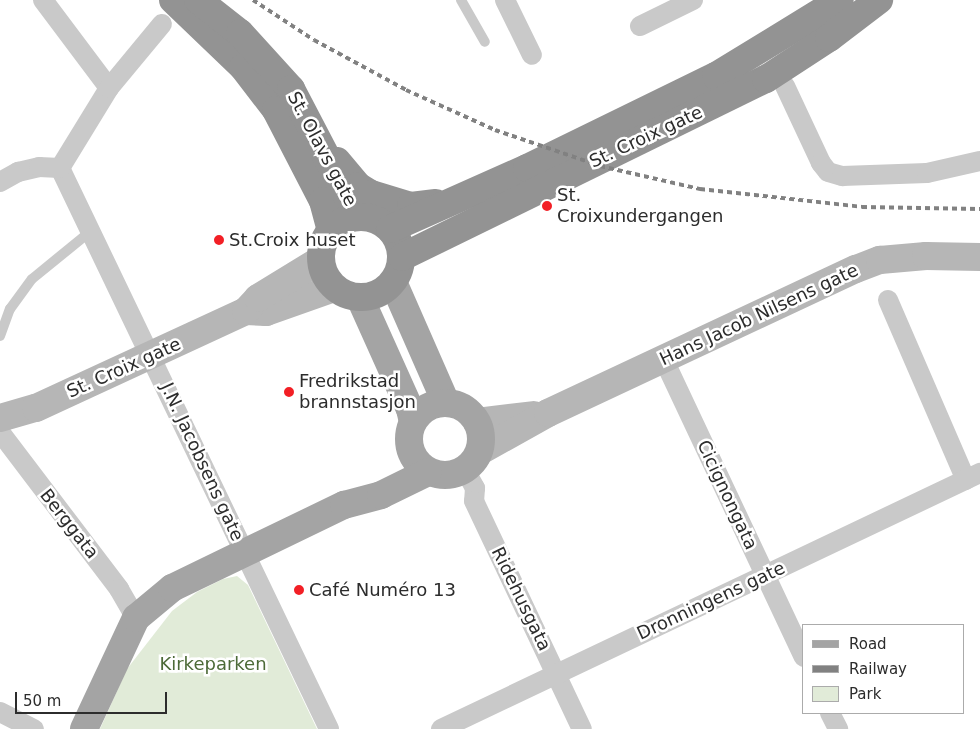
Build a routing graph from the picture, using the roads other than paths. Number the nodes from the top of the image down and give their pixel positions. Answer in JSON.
{"nodes":[{"id":1,"x":42,"y":0,"type":"edge"},
{"id":2,"x":198,"y":0,"type":"edge"},
{"id":3,"x":461,"y":0,"type":"edge"},
{"id":4,"x":505,"y":0,"type":"edge"},
{"id":5,"x":693,"y":0,"type":"edge"},
{"id":6,"x":840,"y":0,"type":"edge"},
{"id":7,"x":879,"y":0,"type":"edge"},
{"id":8,"x":167,"y":12,"type":"edge"},
{"id":9,"x":640,"y":26,"type":"dead end"},
{"id":10,"x":485,"y":42,"type":"dead end"},
{"id":11,"x":532,"y":56,"type":"dead end"},
{"id":12,"x":785,"y":86,"type":"dead end"},
{"id":13,"x":109,"y":88,"type":"junction"},
{"id":14,"x":316,"y":137,"type":"junction"},
{"id":15,"x":980,"y":161,"type":"edge"},
{"id":16,"x":60,"y":168,"type":"junction"},
{"id":17,"x":0,"y":182,"type":"edge"},
{"id":18,"x":450,"y":202,"type":"junction"},
{"id":19,"x":358,"y":217,"type":"junction"},
{"id":20,"x":390,"y":228,"type":"junction"},
{"id":21,"x":92,"y":230,"type":"junction"},
{"id":22,"x":331,"y":230,"type":"junction"},
{"id":23,"x":402,"y":257,"type":"junction"},
{"id":24,"x":980,"y":257,"type":"edge"},
{"id":25,"x":320,"y":260,"type":"junction"},
{"id":26,"x":393,"y":282,"type":"junction"},
{"id":27,"x":334,"y":288,"type":"junction"},
{"id":28,"x":360,"y":298,"type":"junction"},
{"id":29,"x":888,"y":300,"type":"dead end"},
{"id":30,"x":246,"y":311,"type":"junction"},
{"id":31,"x":0,"y":336,"type":"edge"},
{"id":32,"x":152,"y":355,"type":"junction"},
{"id":33,"x":664,"y":360,"type":"junction"},
{"id":34,"x":446,"y":403,"type":"junction"},
{"id":35,"x":548,"y":413,"type":"junction"},
{"id":36,"x":0,"y":418,"type":"edge"},
{"id":37,"x":413,"y":422,"type":"junction"},
{"id":38,"x":477,"y":422,"type":"junction"},
{"id":39,"x":0,"y":432,"type":"edge"},
{"id":40,"x":472,"y":460,"type":"junction"},
{"id":41,"x":420,"y":464,"type":"junction"},
{"id":42,"x":973,"y":476,"type":"edge"},
{"id":43,"x":245,"y":553,"type":"junction"},
{"id":44,"x":765,"y":575,"type":"junction"},
{"id":45,"x":136,"y":618,"type":"junction"},
{"id":46,"x":802,"y":653,"type":"edge"},
{"id":47,"x":557,"y":674,"type":"junction"},
{"id":48,"x":0,"y":712,"type":"edge"},
{"id":49,"x":830,"y":714,"type":"edge"},
{"id":50,"x":34,"y":729,"type":"edge"},
{"id":51,"x":84,"y":729,"type":"edge"},
{"id":52,"x":329,"y":729,"type":"edge"},
{"id":53,"x":441,"y":729,"type":"edge"},
{"id":54,"x":582,"y":729,"type":"edge"},
{"id":55,"x":838,"y":729,"type":"edge"}],
"edges":[{"from":1,"to":13,"type":"street"},
{"from":2,"to":14,"type":"highway","name":"St. Olavs gate"},
{"from":3,"to":10,"type":"lane"},
{"from":4,"to":11,"type":"street"},
{"from":5,"to":9,"type":"street"},
{"from":6,"to":18,"type":"highway","name":"St. Croix gate"},
{"from":7,"to":23,"type":"highway","name":"St. Croix gate"},
{"from":8,"to":13,"type":"street"},
{"from":8,"to":22,"type":"highway"},
{"from":12,"to":15,"type":"street"},
{"from":13,"to":16,"type":"street"},
{"from":14,"to":18,"type":"highway"},
{"from":14,"to":19,"type":"highway","name":"St. Olavs gate"},
{"from":16,"to":17,"type":"street"},
{"from":16,"to":21,"type":"street","name":"J.N. Jacobsens gate"},
{"from":18,"to":20,"type":"highway","name":"St. Croix gate"},
{"from":19,"to":20,"type":"highway"},
{"from":19,"to":22,"type":"highway"},
{"from":20,"to":23,"type":"highway"},
{"from":21,"to":31,"type":"lane"},
{"from":21,"to":32,"type":"street","name":"J.N. Jacobsens gate"},
{"from":22,"to":25,"type":"highway"},
{"from":23,"to":26,"type":"highway"},
{"from":24,"to":33,"type":"street","name":"Hans Jacob Nilsens gate"},
{"from":25,"to":27,"type":"highway"},
{"from":25,"to":30,"type":"street","name":"St. Croix gate"},
{"from":26,"to":28,"type":"highway"},
{"from":26,"to":34,"type":"main road"},
{"from":27,"to":28,"type":"highway"},
{"from":27,"to":30,"type":"street","name":"St. Croix gate"},
{"from":28,"to":37,"type":"main road"},
{"from":29,"to":42,"type":"street"},
{"from":30,"to":32,"type":"street","name":"St. Croix gate"},
{"from":32,"to":36,"type":"street","name":"St. Croix gate"},
{"from":32,"to":43,"type":"street","name":"J.N. Jacobsens gate"},
{"from":33,"to":35,"type":"street","name":"Hans Jacob Nilsens gate"},
{"from":33,"to":44,"type":"street","name":"Cicignongata"},
{"from":34,"to":37,"type":"main road"},
{"from":34,"to":38,"type":"main road"},
{"from":35,"to":38,"type":"street","name":"Hans Jacob Nilsens gate"},
{"from":35,"to":40,"type":"street","name":"Hans Jacob Nilsens gate"},
{"from":37,"to":41,"type":"main road"},
{"from":38,"to":40,"type":"main road"},
{"from":39,"to":45,"type":"street","name":"Berggata"},
{"from":40,"to":41,"type":"main road"},
{"from":40,"to":47,"type":"street","name":"Ridehusgata"},
{"from":41,"to":43,"type":"main road"},
{"from":42,"to":44,"type":"street","name":"Dronningens gate"},
{"from":43,"to":45,"type":"main road"},
{"from":43,"to":52,"type":"street","name":"J.N. Jacobsens gate"},
{"from":44,"to":46,"type":"street","name":"Cicignongata"},
{"from":44,"to":47,"type":"street","name":"Dronningens gate"},
{"from":45,"to":51,"type":"main road"},
{"from":47,"to":53,"type":"street","name":"Dronningens gate"},
{"from":47,"to":54,"type":"street","name":"Ridehusgata"},
{"from":48,"to":50,"type":"street"},
{"from":49,"to":55,"type":"street"}]}
